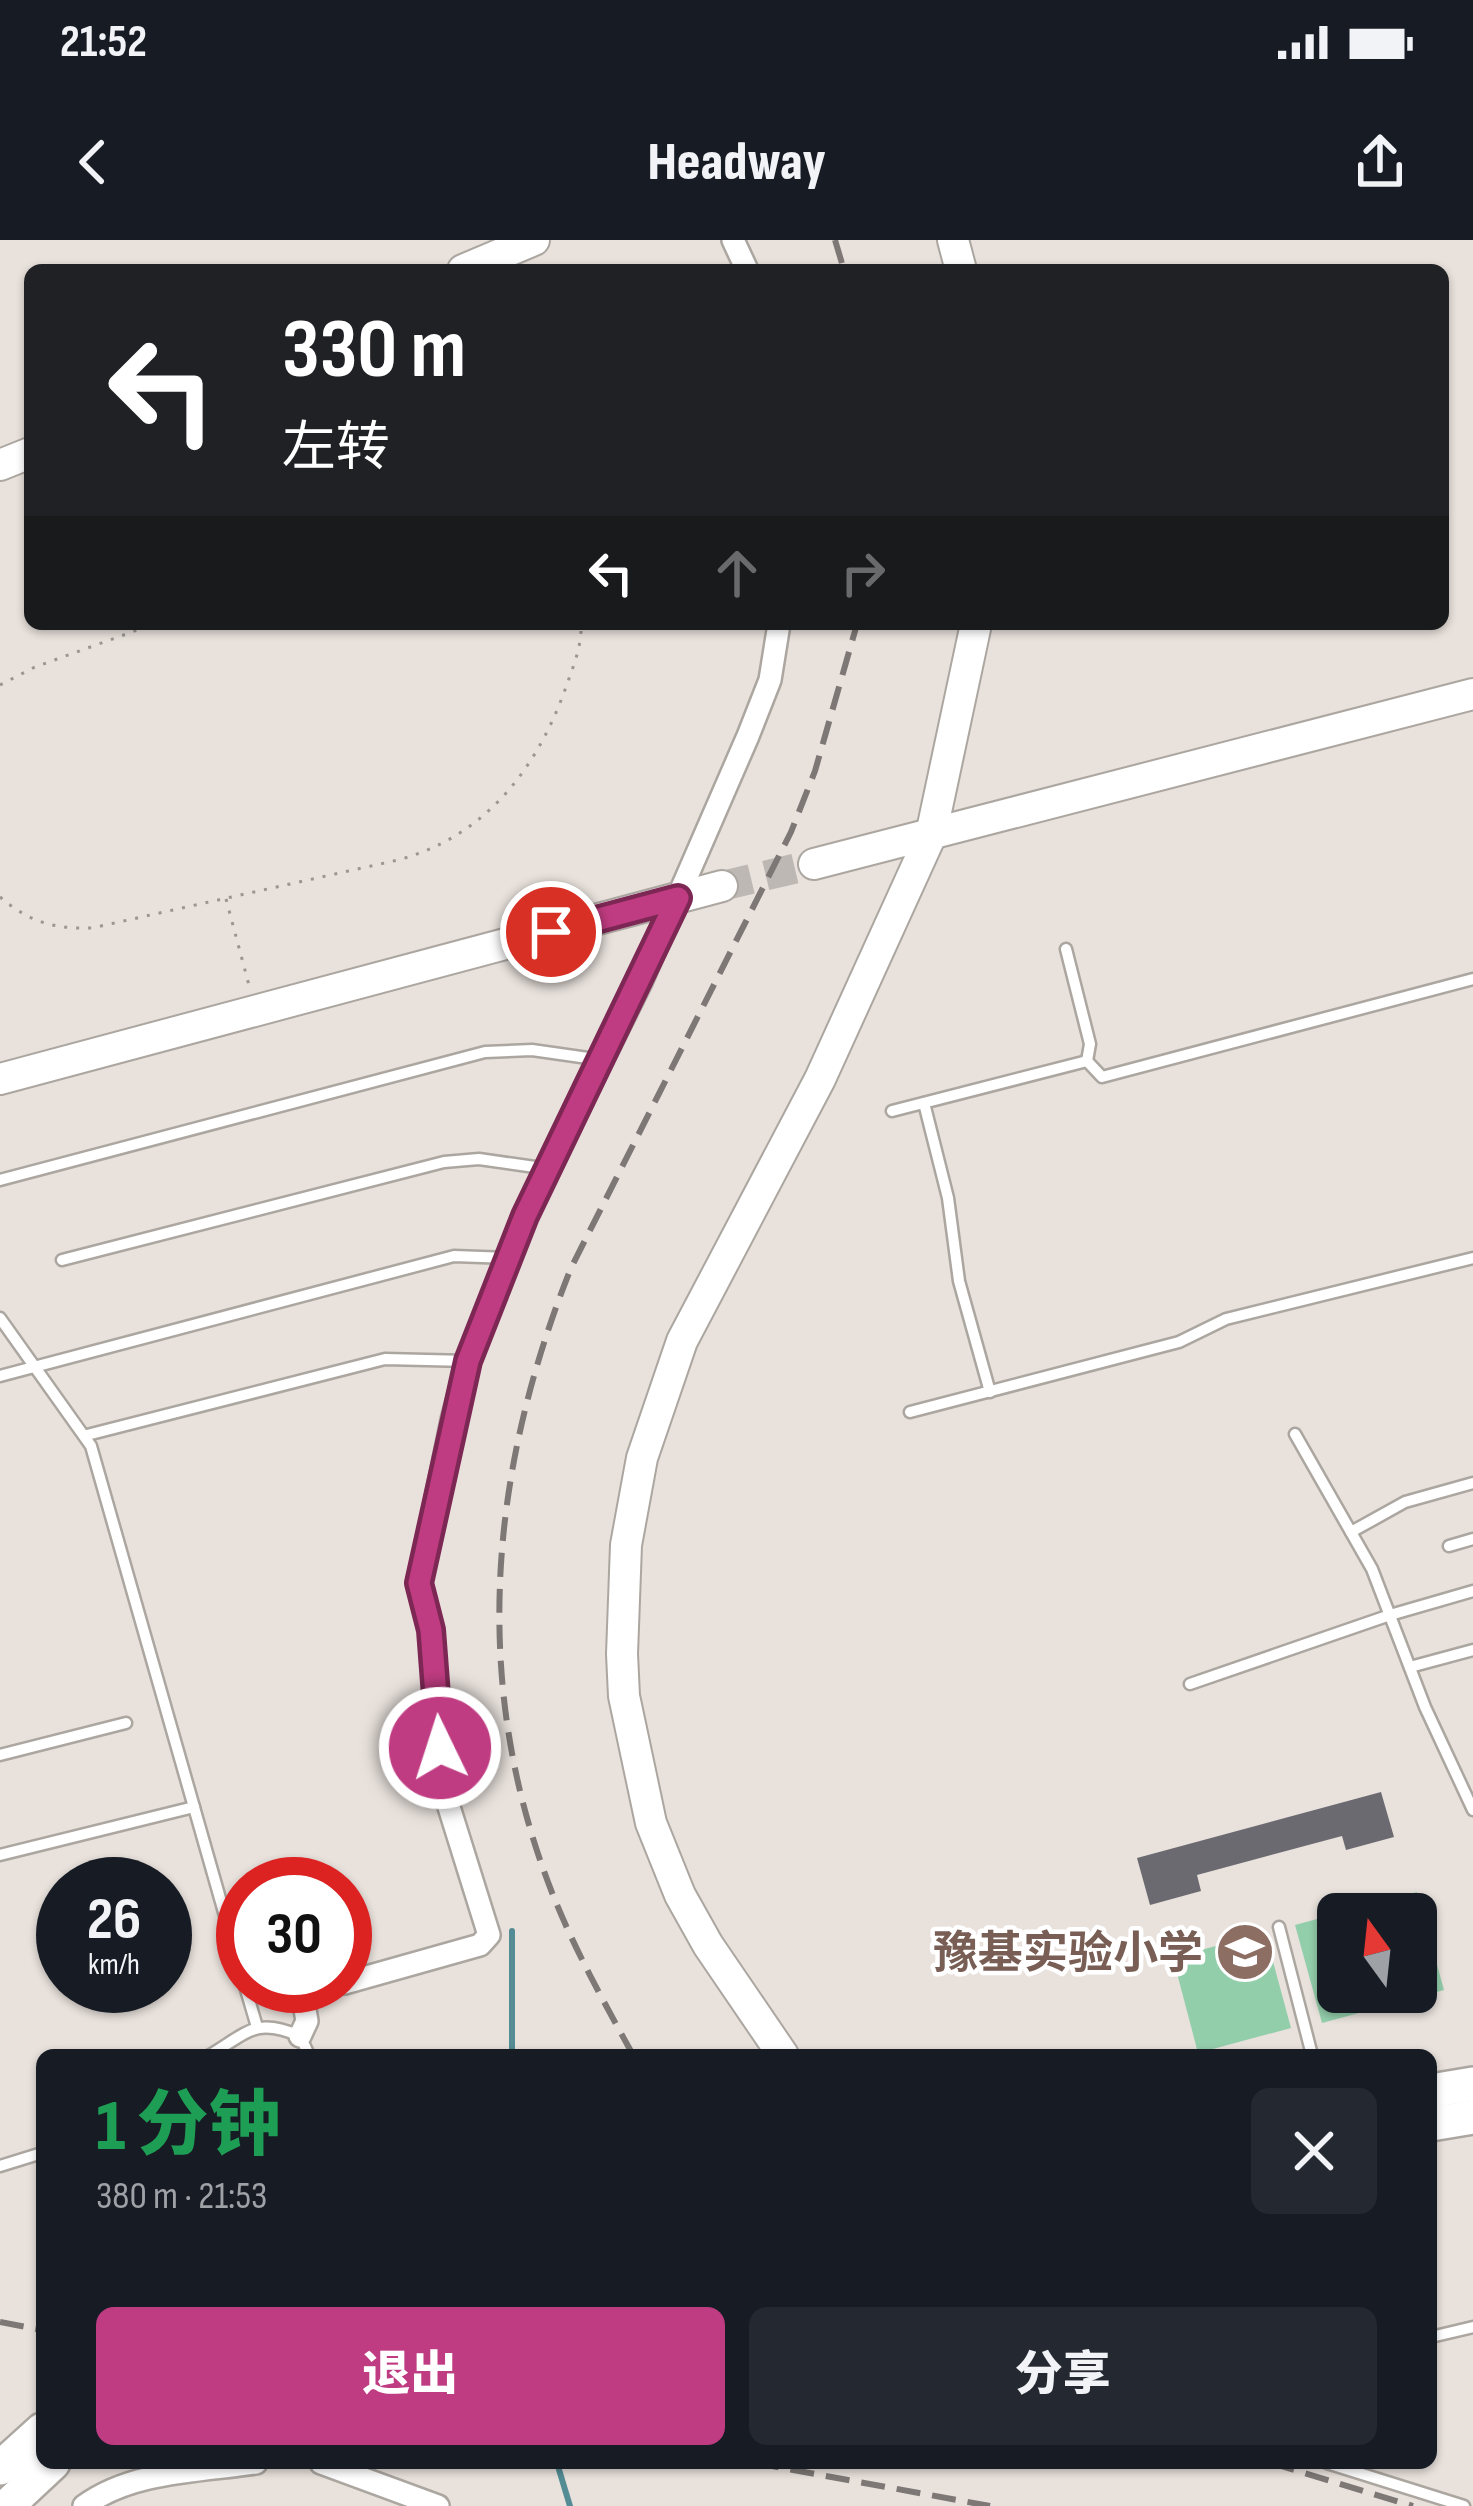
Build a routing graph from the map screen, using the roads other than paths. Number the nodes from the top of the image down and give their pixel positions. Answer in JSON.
{"nodes":[{"id":1,"x":534,"y":240,"type":"edge"},
{"id":2,"x":477,"y":264,"type":"edge"},
{"id":3,"x":778,"y":630,"type":"edge"},
{"id":4,"x":975,"y":630,"type":"edge"},
{"id":5,"x":1473,"y":694,"type":"edge"},
{"id":6,"x":931,"y":835,"type":"junction"},
{"id":7,"x":814,"y":864,"type":"tunnel mouth"},
{"id":8,"x":722,"y":886,"type":"tunnel mouth"},
{"id":9,"x":678,"y":898,"type":"junction"},
{"id":10,"x":1066,"y":949,"type":"dead end"},
{"id":11,"x":1473,"y":979,"type":"edge"},
{"id":12,"x":602,"y":1060,"type":"junction"},
{"id":13,"x":1087,"y":1061,"type":"junction"},
{"id":14,"x":0,"y":1079,"type":"edge"},
{"id":15,"x":924,"y":1103,"type":"junction"},
{"id":16,"x":892,"y":1111,"type":"dead end"},
{"id":17,"x":549,"y":1169,"type":"junction"},
{"id":18,"x":0,"y":1180,"type":"edge"},
{"id":19,"x":509,"y":1258,"type":"junction"},
{"id":20,"x":1473,"y":1258,"type":"edge"},
{"id":21,"x":62,"y":1259,"type":"dead end"},
{"id":22,"x":0,"y":1318,"type":"edge"},
{"id":23,"x":468,"y":1361,"type":"junction"},
{"id":24,"x":35,"y":1366,"type":"junction"},
{"id":25,"x":0,"y":1376,"type":"edge"},
{"id":26,"x":990,"y":1392,"type":"junction"},
{"id":27,"x":910,"y":1412,"type":"dead end"},
{"id":28,"x":1295,"y":1434,"type":"dead end"},
{"id":29,"x":86,"y":1435,"type":"junction"},
{"id":30,"x":1473,"y":1483,"type":"edge"},
{"id":31,"x":1351,"y":1532,"type":"junction"},
{"id":32,"x":1473,"y":1539,"type":"edge"},
{"id":33,"x":1449,"y":1546,"type":"dead end"},
{"id":34,"x":1473,"y":1591,"type":"edge"},
{"id":35,"x":1390,"y":1615,"type":"junction"},
{"id":36,"x":1473,"y":1649,"type":"edge"},
{"id":37,"x":1410,"y":1667,"type":"junction"},
{"id":38,"x":1190,"y":1684,"type":"dead end"},
{"id":39,"x":125,"y":1723,"type":"dead end"},
{"id":40,"x":0,"y":1755,"type":"edge"},
{"id":41,"x":194,"y":1807,"type":"junction"},
{"id":42,"x":1473,"y":1810,"type":"edge"},
{"id":43,"x":0,"y":1855,"type":"edge"},
{"id":44,"x":216,"y":1884,"type":"edge"},
{"id":45,"x":1280,"y":1927,"type":"dead end"},
{"id":46,"x":372,"y":1975,"type":"edge"},
{"id":47,"x":253,"y":2013,"type":"edge"},
{"id":48,"x":306,"y":2013,"type":"edge"},
{"id":49,"x":257,"y":2027,"type":"junction"},
{"id":50,"x":305,"y":2045,"type":"edge"},
{"id":51,"x":220,"y":2049,"type":"edge"},
{"id":52,"x":779,"y":2049,"type":"edge"},
{"id":53,"x":1310,"y":2049,"type":"edge"},
{"id":54,"x":1473,"y":2084,"type":"edge"},
{"id":55,"x":1437,"y":2090,"type":"edge"},
{"id":56,"x":1473,"y":2117,"type":"edge"},
{"id":57,"x":1437,"y":2123,"type":"edge"},
{"id":58,"x":36,"y":2155,"type":"edge"},
{"id":59,"x":0,"y":2166,"type":"edge"},
{"id":60,"x":1473,"y":2327,"type":"edge"},
{"id":61,"x":1437,"y":2336,"type":"edge"},
{"id":62,"x":36,"y":2435,"type":"edge"},
{"id":63,"x":0,"y":2468,"type":"edge"},
{"id":64,"x":47,"y":2469,"type":"edge"},
{"id":65,"x":213,"y":2469,"type":"edge"},
{"id":66,"x":337,"y":2469,"type":"edge"},
{"id":67,"x":1362,"y":2469,"type":"edge"},
{"id":68,"x":8,"y":2506,"type":"edge"},
{"id":69,"x":84,"y":2506,"type":"edge"},
{"id":70,"x":438,"y":2506,"type":"edge"},
{"id":71,"x":1464,"y":2506,"type":"edge"}],
"edges":[{"from":1,"to":2,"type":"street"},
{"from":3,"to":9,"type":"street"},
{"from":4,"to":6,"type":"street"},
{"from":5,"to":6,"type":"street"},
{"from":6,"to":7,"type":"street"},
{"from":6,"to":52,"type":"street"},
{"from":8,"to":9,"type":"street"},
{"from":9,"to":12,"type":"street"},
{"from":9,"to":14,"type":"street"},
{"from":10,"to":13,"type":"lane"},
{"from":11,"to":13,"type":"lane"},
{"from":12,"to":17,"type":"street"},
{"from":12,"to":18,"type":"lane"},
{"from":13,"to":15,"type":"lane"},
{"from":15,"to":16,"type":"lane"},
{"from":15,"to":26,"type":"lane"},
{"from":17,"to":19,"type":"street"},
{"from":17,"to":21,"type":"lane"},
{"from":19,"to":23,"type":"street"},
{"from":19,"to":24,"type":"lane"},
{"from":20,"to":26,"type":"lane"},
{"from":22,"to":24,"type":"lane"},
{"from":23,"to":29,"type":"lane"},
{"from":23,"to":46,"type":"street"},
{"from":24,"to":25,"type":"lane"},
{"from":24,"to":29,"type":"lane"},
{"from":26,"to":27,"type":"lane"},
{"from":28,"to":31,"type":"lane"},
{"from":29,"to":41,"type":"lane"},
{"from":30,"to":31,"type":"lane"},
{"from":31,"to":35,"type":"lane"},
{"from":32,"to":33,"type":"lane"},
{"from":34,"to":35,"type":"lane"},
{"from":35,"to":37,"type":"lane"},
{"from":35,"to":38,"type":"lane"},
{"from":36,"to":37,"type":"lane"},
{"from":37,"to":42,"type":"lane"},
{"from":39,"to":40,"type":"lane"},
{"from":41,"to":43,"type":"lane"},
{"from":41,"to":44,"type":"lane"},
{"from":45,"to":53,"type":"lane"},
{"from":47,"to":49,"type":"lane"},
{"from":48,"to":50,"type":"street"},
{"from":49,"to":50,"type":"lane"},
{"from":49,"to":51,"type":"lane"},
{"from":54,"to":55,"type":"main road"},
{"from":56,"to":57,"type":"main road"},
{"from":58,"to":59,"type":"lane"},
{"from":60,"to":61,"type":"lane"},
{"from":62,"to":63,"type":"main road"},
{"from":64,"to":68,"type":"main road"},
{"from":65,"to":69,"type":"street"},
{"from":66,"to":70,"type":"street"},
{"from":67,"to":71,"type":"lane"}]}
